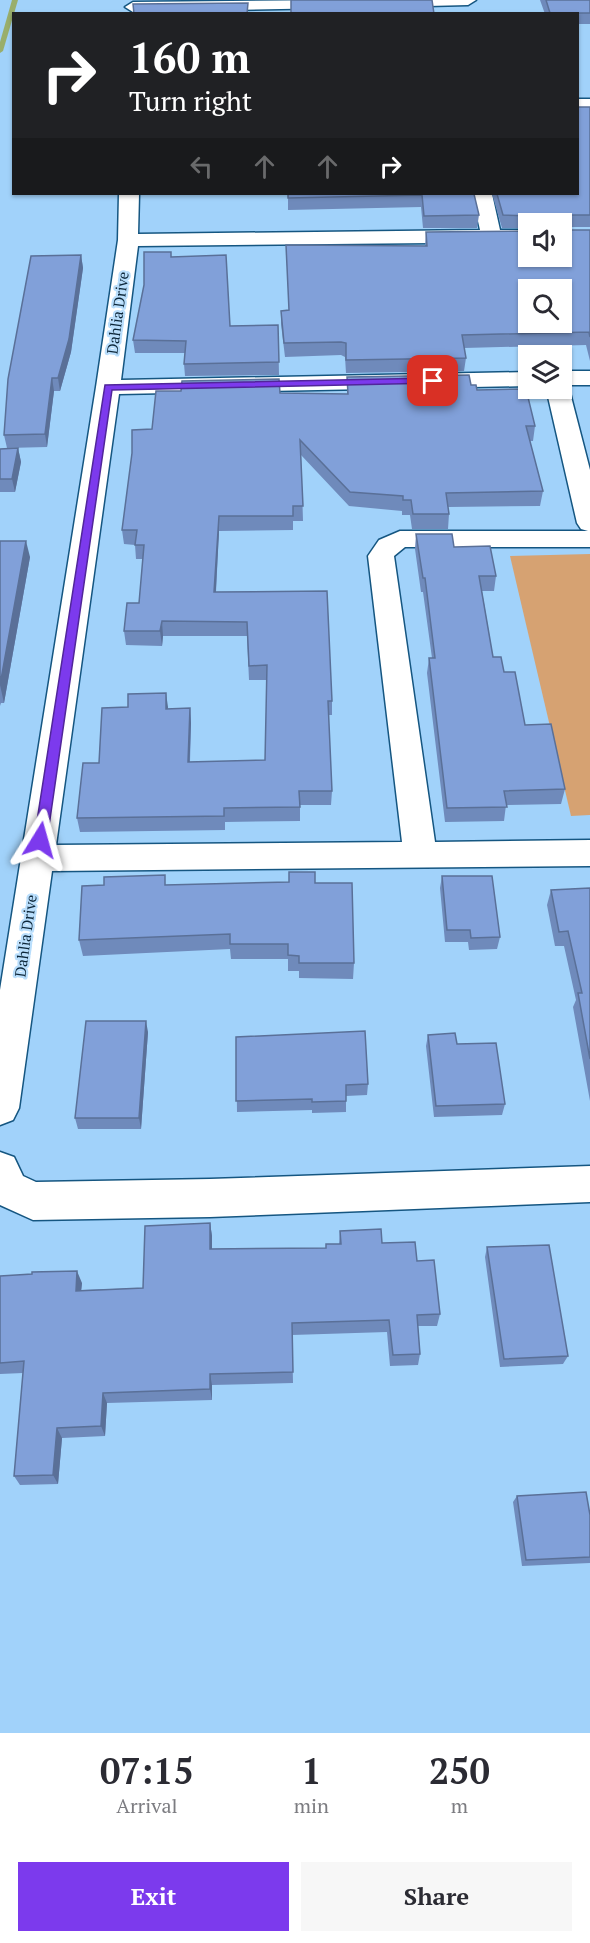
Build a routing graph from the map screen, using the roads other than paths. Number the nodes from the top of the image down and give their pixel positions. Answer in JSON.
{"nodes":[{"id":1,"x":468,"y":0,"type":"edge"},
{"id":2,"x":348,"y":2,"type":"edge"},
{"id":3,"x":372,"y":2,"type":"edge"},
{"id":4,"x":133,"y":7,"type":"edge"},
{"id":5,"x":129,"y":195,"type":"edge"},
{"id":6,"x":482,"y":195,"type":"edge"},
{"id":7,"x":491,"y":236,"type":"junction"},
{"id":8,"x":518,"y":236,"type":"edge"},
{"id":9,"x":128,"y":240,"type":"junction"},
{"id":10,"x":572,"y":378,"type":"edge"},
{"id":11,"x":590,"y":378,"type":"edge"},
{"id":12,"x":518,"y":379,"type":"edge"},
{"id":13,"x":108,"y":387,"type":"junction"},
{"id":14,"x":561,"y":399,"type":"edge"},
{"id":15,"x":590,"y":523,"type":"edge"},
{"id":16,"x":590,"y":539,"type":"edge"},
{"id":17,"x":420,"y":853,"type":"junction"},
{"id":18,"x":590,"y":853,"type":"edge"},
{"id":19,"x":37,"y":858,"type":"junction"},
{"id":20,"x":0,"y":1108,"type":"edge"},
{"id":21,"x":0,"y":1170,"type":"edge"},
{"id":22,"x":590,"y":1184,"type":"edge"}],
"edges":[{"from":1,"to":3,"type":"street"},
{"from":2,"to":4,"type":"street"},
{"from":5,"to":9,"type":"street","name":"Dahlia Drive"},
{"from":6,"to":7,"type":"street"},
{"from":7,"to":8,"type":"street"},
{"from":7,"to":9,"type":"street"},
{"from":9,"to":13,"type":"street","name":"Dahlia Drive"},
{"from":10,"to":11,"type":"street"},
{"from":12,"to":13,"type":"street"},
{"from":13,"to":19,"type":"street","name":"Dahlia Drive"},
{"from":14,"to":15,"type":"street"},
{"from":16,"to":17,"type":"street"},
{"from":17,"to":18,"type":"street"},
{"from":17,"to":19,"type":"street"},
{"from":19,"to":20,"type":"street","name":"Dahlia Drive"},
{"from":21,"to":22,"type":"street"}]}
